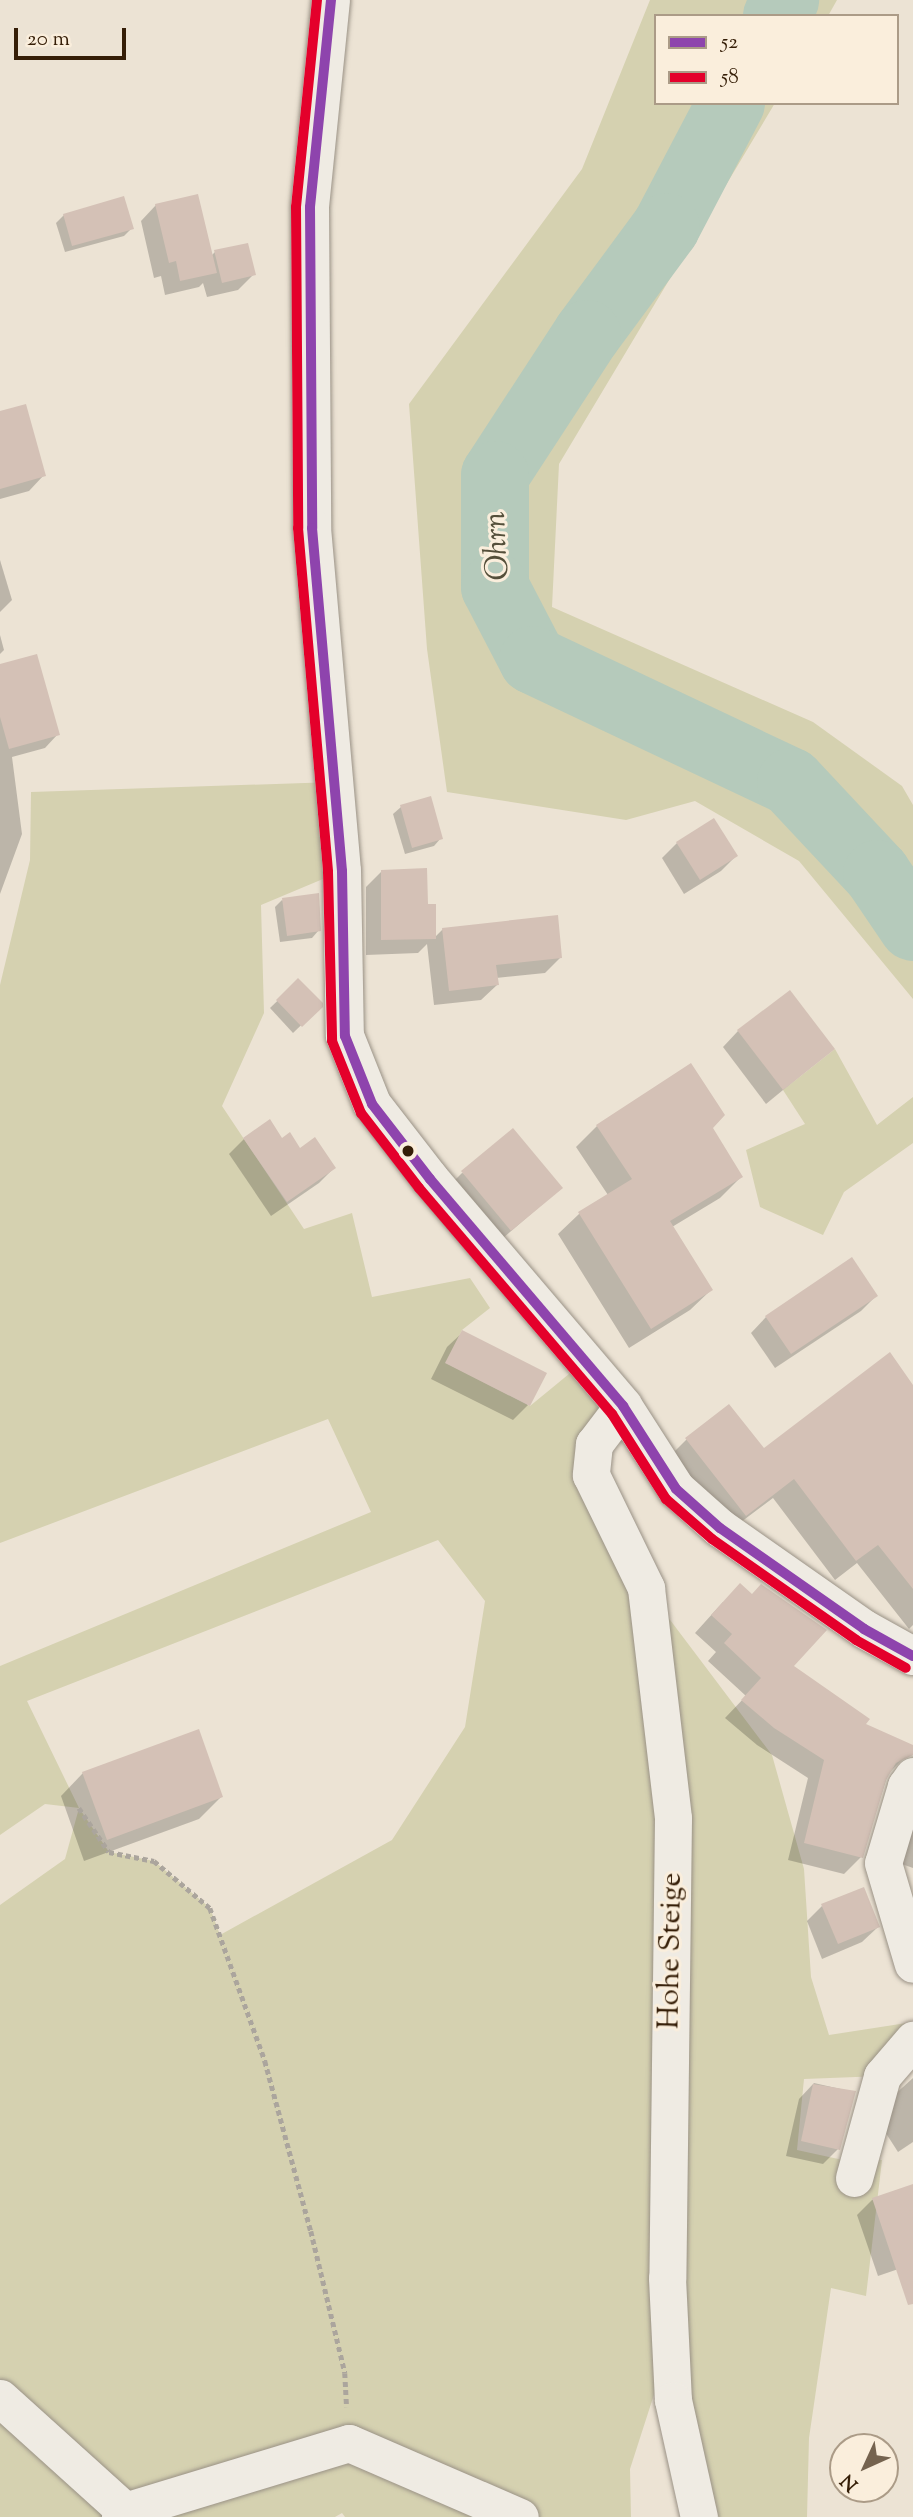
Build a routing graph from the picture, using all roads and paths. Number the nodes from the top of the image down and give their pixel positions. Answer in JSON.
{"nodes":[{"id":1,"x":331,"y":0,"type":"edge"},
{"id":2,"x":623,"y":1406,"type":"junction"},
{"id":3,"x":913,"y":1656,"type":"edge"},
{"id":4,"x":913,"y":1776,"type":"edge"},
{"id":5,"x":79,"y":1808,"type":"dead end"},
{"id":6,"x":913,"y":1964,"type":"edge"},
{"id":7,"x":913,"y":2040,"type":"edge"},
{"id":8,"x":854,"y":2178,"type":"dead end"},
{"id":9,"x":0,"y":2398,"type":"edge"},
{"id":10,"x":349,"y":2443,"type":"junction"},
{"id":11,"x":123,"y":2514,"type":"edge"},
{"id":12,"x":520,"y":2517,"type":"edge"},
{"id":13,"x":699,"y":2517,"type":"edge"}],
"edges":[{"from":1,"to":2,"type":"street"},
{"from":2,"to":3,"type":"street"},
{"from":2,"to":13,"type":"street","name":"Hohe Steige"},
{"from":4,"to":6,"type":"street"},
{"from":5,"to":10,"type":"path"},
{"from":7,"to":8,"type":"street"},
{"from":9,"to":11,"type":"street"},
{"from":10,"to":11,"type":"street"},
{"from":10,"to":12,"type":"street"}]}
